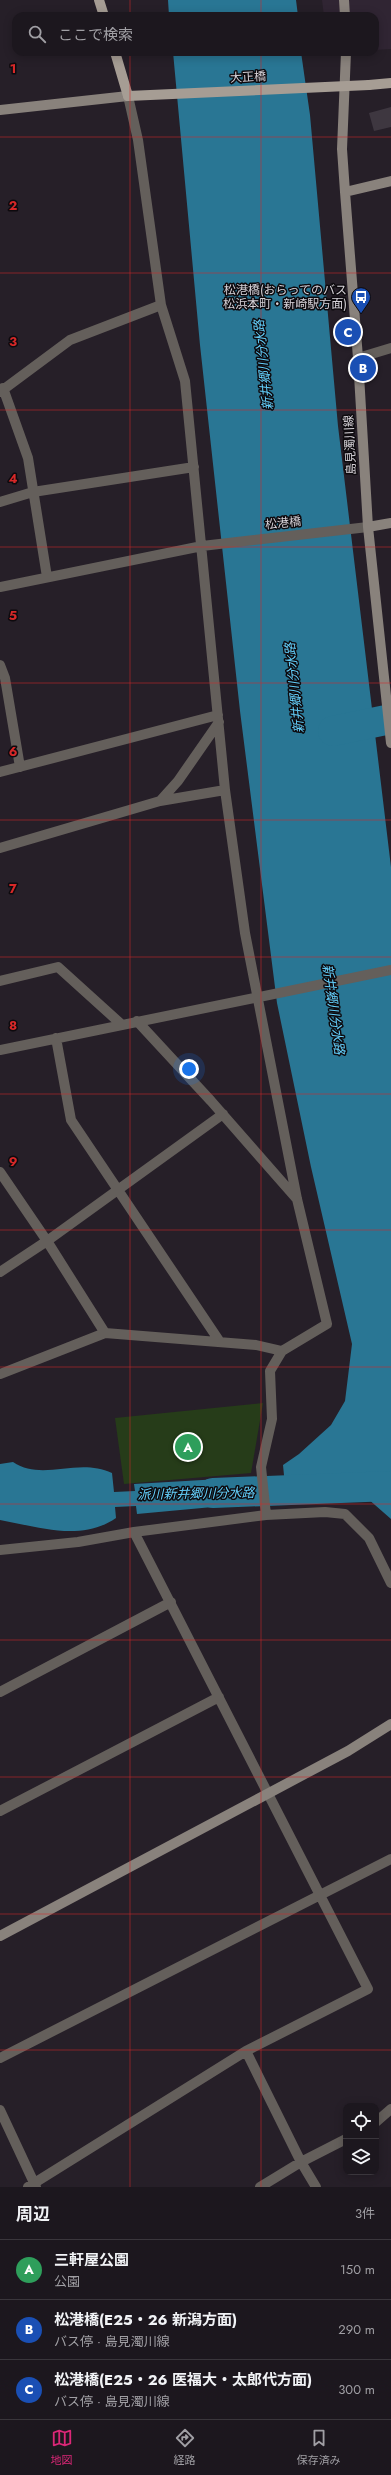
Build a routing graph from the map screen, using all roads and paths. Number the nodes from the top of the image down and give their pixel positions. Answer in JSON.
{"nodes":[{"id":1,"x":99,"y":0,"type":"edge"},
{"id":2,"x":344,"y":0,"type":"edge"},
{"id":3,"x":103,"y":12,"type":"edge"},
{"id":4,"x":345,"y":12,"type":"edge"},
{"id":5,"x":116,"y":56,"type":"edge"},
{"id":6,"x":346,"y":56,"type":"edge"},
{"id":7,"x":391,"y":83,"type":"edge"},
{"id":8,"x":128,"y":96,"type":"junction"},
{"id":9,"x":0,"y":110,"type":"edge"},
{"id":10,"x":391,"y":181,"type":"edge"},
{"id":11,"x":345,"y":192,"type":"junction"},
{"id":12,"x":162,"y":305,"type":"junction"},
{"id":13,"x":391,"y":348,"type":"edge"},
{"id":14,"x":358,"y":358,"type":"junction"},
{"id":15,"x":2,"y":390,"type":"edge"},
{"id":16,"x":194,"y":467,"type":"junction"},
{"id":17,"x":33,"y":492,"type":"junction"},
{"id":18,"x":0,"y":502,"type":"edge"},
{"id":19,"x":391,"y":523,"type":"edge"},
{"id":20,"x":368,"y":527,"type":"junction"},
{"id":21,"x":202,"y":546,"type":"junction"},
{"id":22,"x":47,"y":577,"type":"junction"},
{"id":23,"x":0,"y":587,"type":"edge"},
{"id":24,"x":0,"y":665,"type":"edge"},
{"id":25,"x":4,"y":692,"type":"edge"},
{"id":26,"x":218,"y":719,"type":"junction"},
{"id":27,"x":391,"y":743,"type":"edge"},
{"id":28,"x":20,"y":767,"type":"junction"},
{"id":29,"x":0,"y":772,"type":"edge"},
{"id":30,"x":225,"y":790,"type":"junction"},
{"id":31,"x":160,"y":801,"type":"junction"},
{"id":32,"x":0,"y":848,"type":"edge"},
{"id":33,"x":391,"y":970,"type":"edge"},
{"id":34,"x":0,"y":980,"type":"edge"},
{"id":35,"x":257,"y":996,"type":"junction"},
{"id":36,"x":137,"y":1021,"type":"junction"},
{"id":37,"x":121,"y":1024,"type":"junction"},
{"id":38,"x":56,"y":1038,"type":"junction"},
{"id":39,"x":0,"y":1050,"type":"edge"},
{"id":40,"x":223,"y":1114,"type":"junction"},
{"id":41,"x":0,"y":1172,"type":"edge"},
{"id":42,"x":119,"y":1190,"type":"junction"},
{"id":43,"x":297,"y":1199,"type":"junction"},
{"id":44,"x":47,"y":1241,"type":"junction"},
{"id":45,"x":0,"y":1272,"type":"edge"},
{"id":46,"x":105,"y":1333,"type":"junction"},
{"id":47,"x":220,"y":1342,"type":"junction"},
{"id":48,"x":282,"y":1351,"type":"junction"},
{"id":49,"x":0,"y":1374,"type":"edge"},
{"id":50,"x":266,"y":1515,"type":"junction"},
{"id":51,"x":134,"y":1532,"type":"junction"},
{"id":52,"x":0,"y":1550,"type":"edge"},
{"id":53,"x":391,"y":1583,"type":"edge"},
{"id":54,"x":171,"y":1602,"type":"junction"},
{"id":55,"x":0,"y":1692,"type":"edge"},
{"id":56,"x":219,"y":1697,"type":"junction"},
{"id":57,"x":391,"y":1724,"type":"edge"},
{"id":58,"x":270,"y":1794,"type":"junction"},
{"id":59,"x":0,"y":1811,"type":"edge"},
{"id":60,"x":391,"y":1858,"type":"edge"},
{"id":61,"x":321,"y":1895,"type":"junction"},
{"id":62,"x":0,"y":1936,"type":"edge"},
{"id":63,"x":246,"y":2051,"type":"junction"},
{"id":64,"x":0,"y":2058,"type":"edge"},
{"id":65,"x":391,"y":2109,"type":"edge"},
{"id":66,"x":0,"y":2110,"type":"edge"},
{"id":67,"x":379,"y":2119,"type":"edge"},
{"id":68,"x":343,"y":2141,"type":"edge"},
{"id":69,"x":301,"y":2162,"type":"junction"},
{"id":70,"x":33,"y":2186,"type":"edge"},
{"id":71,"x":260,"y":2187,"type":"edge"},
{"id":72,"x":316,"y":2187,"type":"edge"}],
"edges":[{"from":1,"to":3,"type":"main road"},
{"from":2,"to":4,"type":"street"},
{"from":5,"to":8,"type":"main road"},
{"from":6,"to":11,"type":"street","name":"島見濁川線"},
{"from":7,"to":8,"type":"main road","name":"大正橋","bridge":true},
{"from":8,"to":9,"type":"street"},
{"from":8,"to":12,"type":"street"},
{"from":10,"to":11,"type":"street"},
{"from":11,"to":14,"type":"street","name":"島見濁川線"},
{"from":12,"to":15,"type":"street"},
{"from":12,"to":16,"type":"street"},
{"from":13,"to":14,"type":"street"},
{"from":14,"to":20,"type":"street","name":"島見濁川線"},
{"from":15,"to":17,"type":"street"},
{"from":16,"to":17,"type":"street"},
{"from":16,"to":21,"type":"street"},
{"from":17,"to":18,"type":"street"},
{"from":17,"to":22,"type":"street"},
{"from":19,"to":20,"type":"street"},
{"from":20,"to":21,"type":"street","name":"松港橋"},
{"from":20,"to":27,"type":"street","name":"島見濁川線"},
{"from":21,"to":22,"type":"street","name":"松港橋"},
{"from":21,"to":26,"type":"street"},
{"from":22,"to":23,"type":"street","name":"松港橋"},
{"from":24,"to":25,"type":"street"},
{"from":25,"to":28,"type":"street"},
{"from":26,"to":28,"type":"street"},
{"from":26,"to":30,"type":"street"},
{"from":26,"to":31,"type":"street"},
{"from":28,"to":29,"type":"street"},
{"from":30,"to":31,"type":"street"},
{"from":30,"to":35,"type":"street"},
{"from":31,"to":32,"type":"street"},
{"from":33,"to":35,"type":"street"},
{"from":34,"to":37,"type":"street"},
{"from":35,"to":36,"type":"street"},
{"from":35,"to":43,"type":"street"},
{"from":36,"to":37,"type":"street"},
{"from":36,"to":40,"type":"street"},
{"from":37,"to":38,"type":"street"},
{"from":38,"to":39,"type":"street"},
{"from":38,"to":42,"type":"street"},
{"from":40,"to":42,"type":"street"},
{"from":40,"to":43,"type":"street"},
{"from":41,"to":44,"type":"street"},
{"from":42,"to":44,"type":"street"},
{"from":42,"to":47,"type":"street"},
{"from":43,"to":48,"type":"street"},
{"from":44,"to":45,"type":"street"},
{"from":44,"to":46,"type":"street"},
{"from":46,"to":47,"type":"street"},
{"from":46,"to":49,"type":"street"},
{"from":47,"to":48,"type":"street"},
{"from":48,"to":50,"type":"street"},
{"from":50,"to":51,"type":"street"},
{"from":50,"to":53,"type":"street"},
{"from":51,"to":52,"type":"street"},
{"from":51,"to":54,"type":"street"},
{"from":54,"to":55,"type":"street"},
{"from":54,"to":56,"type":"street"},
{"from":56,"to":58,"type":"street"},
{"from":56,"to":59,"type":"street"},
{"from":57,"to":58,"type":"street"},
{"from":58,"to":61,"type":"street"},
{"from":58,"to":62,"type":"street"},
{"from":60,"to":61,"type":"street"},
{"from":61,"to":63,"type":"street"},
{"from":61,"to":64,"type":"street"},
{"from":63,"to":69,"type":"street"},
{"from":63,"to":70,"type":"street"},
{"from":65,"to":67,"type":"street"},
{"from":66,"to":70,"type":"street"},
{"from":68,"to":69,"type":"street"},
{"from":69,"to":71,"type":"street"},
{"from":69,"to":72,"type":"street"}]}
